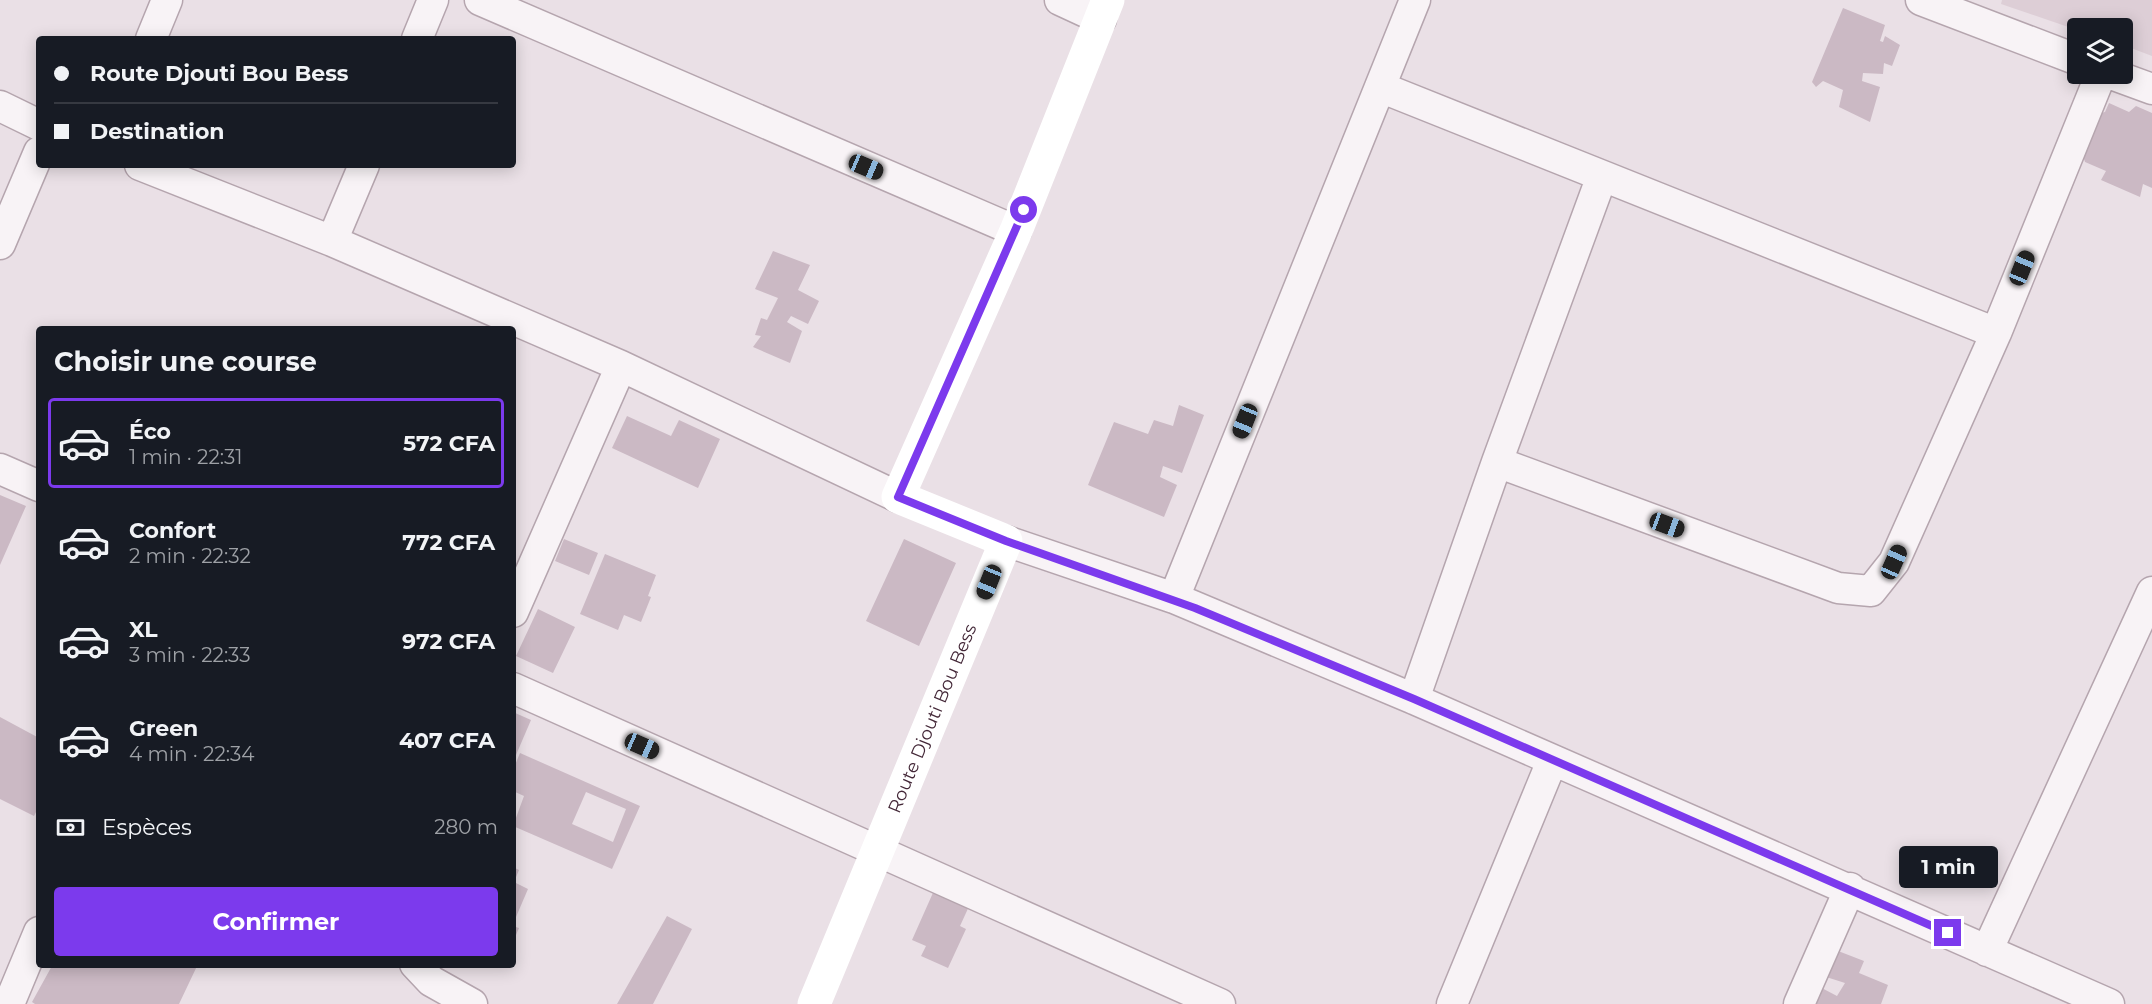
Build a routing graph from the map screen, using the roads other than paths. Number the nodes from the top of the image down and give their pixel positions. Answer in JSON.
{"nodes":[{"id":1,"x":167,"y":0,"type":"edge"},
{"id":2,"x":433,"y":0,"type":"edge"},
{"id":3,"x":480,"y":0,"type":"edge"},
{"id":4,"x":1060,"y":0,"type":"edge"},
{"id":5,"x":1415,"y":0,"type":"edge"},
{"id":6,"x":1922,"y":0,"type":"edge"},
{"id":7,"x":1104,"y":10,"type":"edge"},
{"id":8,"x":152,"y":36,"type":"edge"},
{"id":9,"x":418,"y":36,"type":"edge"},
{"id":10,"x":2067,"y":56,"type":"edge"},
{"id":11,"x":2133,"y":82,"type":"edge"},
{"id":12,"x":2097,"y":84,"type":"edge"},
{"id":13,"x":1380,"y":87,"type":"junction"},
{"id":14,"x":2152,"y":89,"type":"edge"},
{"id":15,"x":0,"y":106,"type":"edge"},
{"id":16,"x":36,"y":124,"type":"edge"},
{"id":17,"x":36,"y":159,"type":"edge"},
{"id":18,"x":148,"y":168,"type":"edge"},
{"id":19,"x":363,"y":168,"type":"edge"},
{"id":20,"x":1602,"y":176,"type":"junction"},
{"id":21,"x":1016,"y":231,"type":"junction"},
{"id":22,"x":332,"y":241,"type":"junction"},
{"id":23,"x":0,"y":244,"type":"edge"},
{"id":24,"x":1996,"y":333,"type":"junction"},
{"id":25,"x":621,"y":366,"type":"junction"},
{"id":26,"x":1497,"y":462,"type":"junction"},
{"id":27,"x":0,"y":469,"type":"edge"},
{"id":28,"x":36,"y":485,"type":"edge"},
{"id":29,"x":898,"y":497,"type":"junction"},
{"id":30,"x":1006,"y":541,"type":"junction"},
{"id":31,"x":2152,"y":592,"type":"edge"},
{"id":32,"x":1173,"y":598,"type":"junction"},
{"id":33,"x":516,"y":605,"type":"edge"},
{"id":34,"x":516,"y":689,"type":"edge"},
{"id":35,"x":1414,"y":699,"type":"junction"},
{"id":36,"x":1552,"y":761,"type":"junction"},
{"id":37,"x":879,"y":852,"type":"junction"},
{"id":38,"x":1850,"y":888,"type":"junction"},
{"id":39,"x":36,"y":939,"type":"edge"},
{"id":40,"x":1987,"y":951,"type":"junction"},
{"id":41,"x":419,"y":968,"type":"edge"},
{"id":42,"x":9,"y":1004,"type":"edge"},
{"id":43,"x":472,"y":1004,"type":"edge"},
{"id":44,"x":814,"y":1004,"type":"edge"},
{"id":45,"x":1220,"y":1004,"type":"edge"},
{"id":46,"x":1452,"y":1004,"type":"edge"},
{"id":47,"x":1799,"y":1004,"type":"edge"},
{"id":48,"x":2109,"y":1004,"type":"edge"}],
"edges":[{"from":1,"to":8,"type":"street"},
{"from":2,"to":9,"type":"street"},
{"from":3,"to":21,"type":"street"},
{"from":4,"to":7,"type":"street"},
{"from":5,"to":13,"type":"street"},
{"from":6,"to":10,"type":"street"},
{"from":7,"to":21,"type":"main road"},
{"from":11,"to":14,"type":"street"},
{"from":12,"to":24,"type":"street"},
{"from":13,"to":20,"type":"street"},
{"from":13,"to":32,"type":"street"},
{"from":15,"to":16,"type":"street"},
{"from":17,"to":23,"type":"street"},
{"from":18,"to":22,"type":"street"},
{"from":19,"to":22,"type":"street"},
{"from":20,"to":24,"type":"street"},
{"from":20,"to":26,"type":"street"},
{"from":21,"to":29,"type":"main road"},
{"from":22,"to":25,"type":"street"},
{"from":24,"to":26,"type":"street"},
{"from":25,"to":29,"type":"street"},
{"from":25,"to":33,"type":"street"},
{"from":26,"to":35,"type":"street"},
{"from":27,"to":28,"type":"street"},
{"from":29,"to":30,"type":"main road"},
{"from":30,"to":32,"type":"street"},
{"from":30,"to":37,"type":"main road","name":"Route Djouti Bou Bess"},
{"from":31,"to":40,"type":"street"},
{"from":32,"to":35,"type":"street"},
{"from":34,"to":37,"type":"street"},
{"from":35,"to":36,"type":"street"},
{"from":36,"to":38,"type":"street"},
{"from":36,"to":46,"type":"street"},
{"from":37,"to":44,"type":"main road","name":"Route Djouti Bou Bess"},
{"from":37,"to":45,"type":"street"},
{"from":38,"to":40,"type":"street"},
{"from":38,"to":47,"type":"street"},
{"from":39,"to":42,"type":"street"},
{"from":40,"to":48,"type":"street"},
{"from":41,"to":43,"type":"street"}]}
